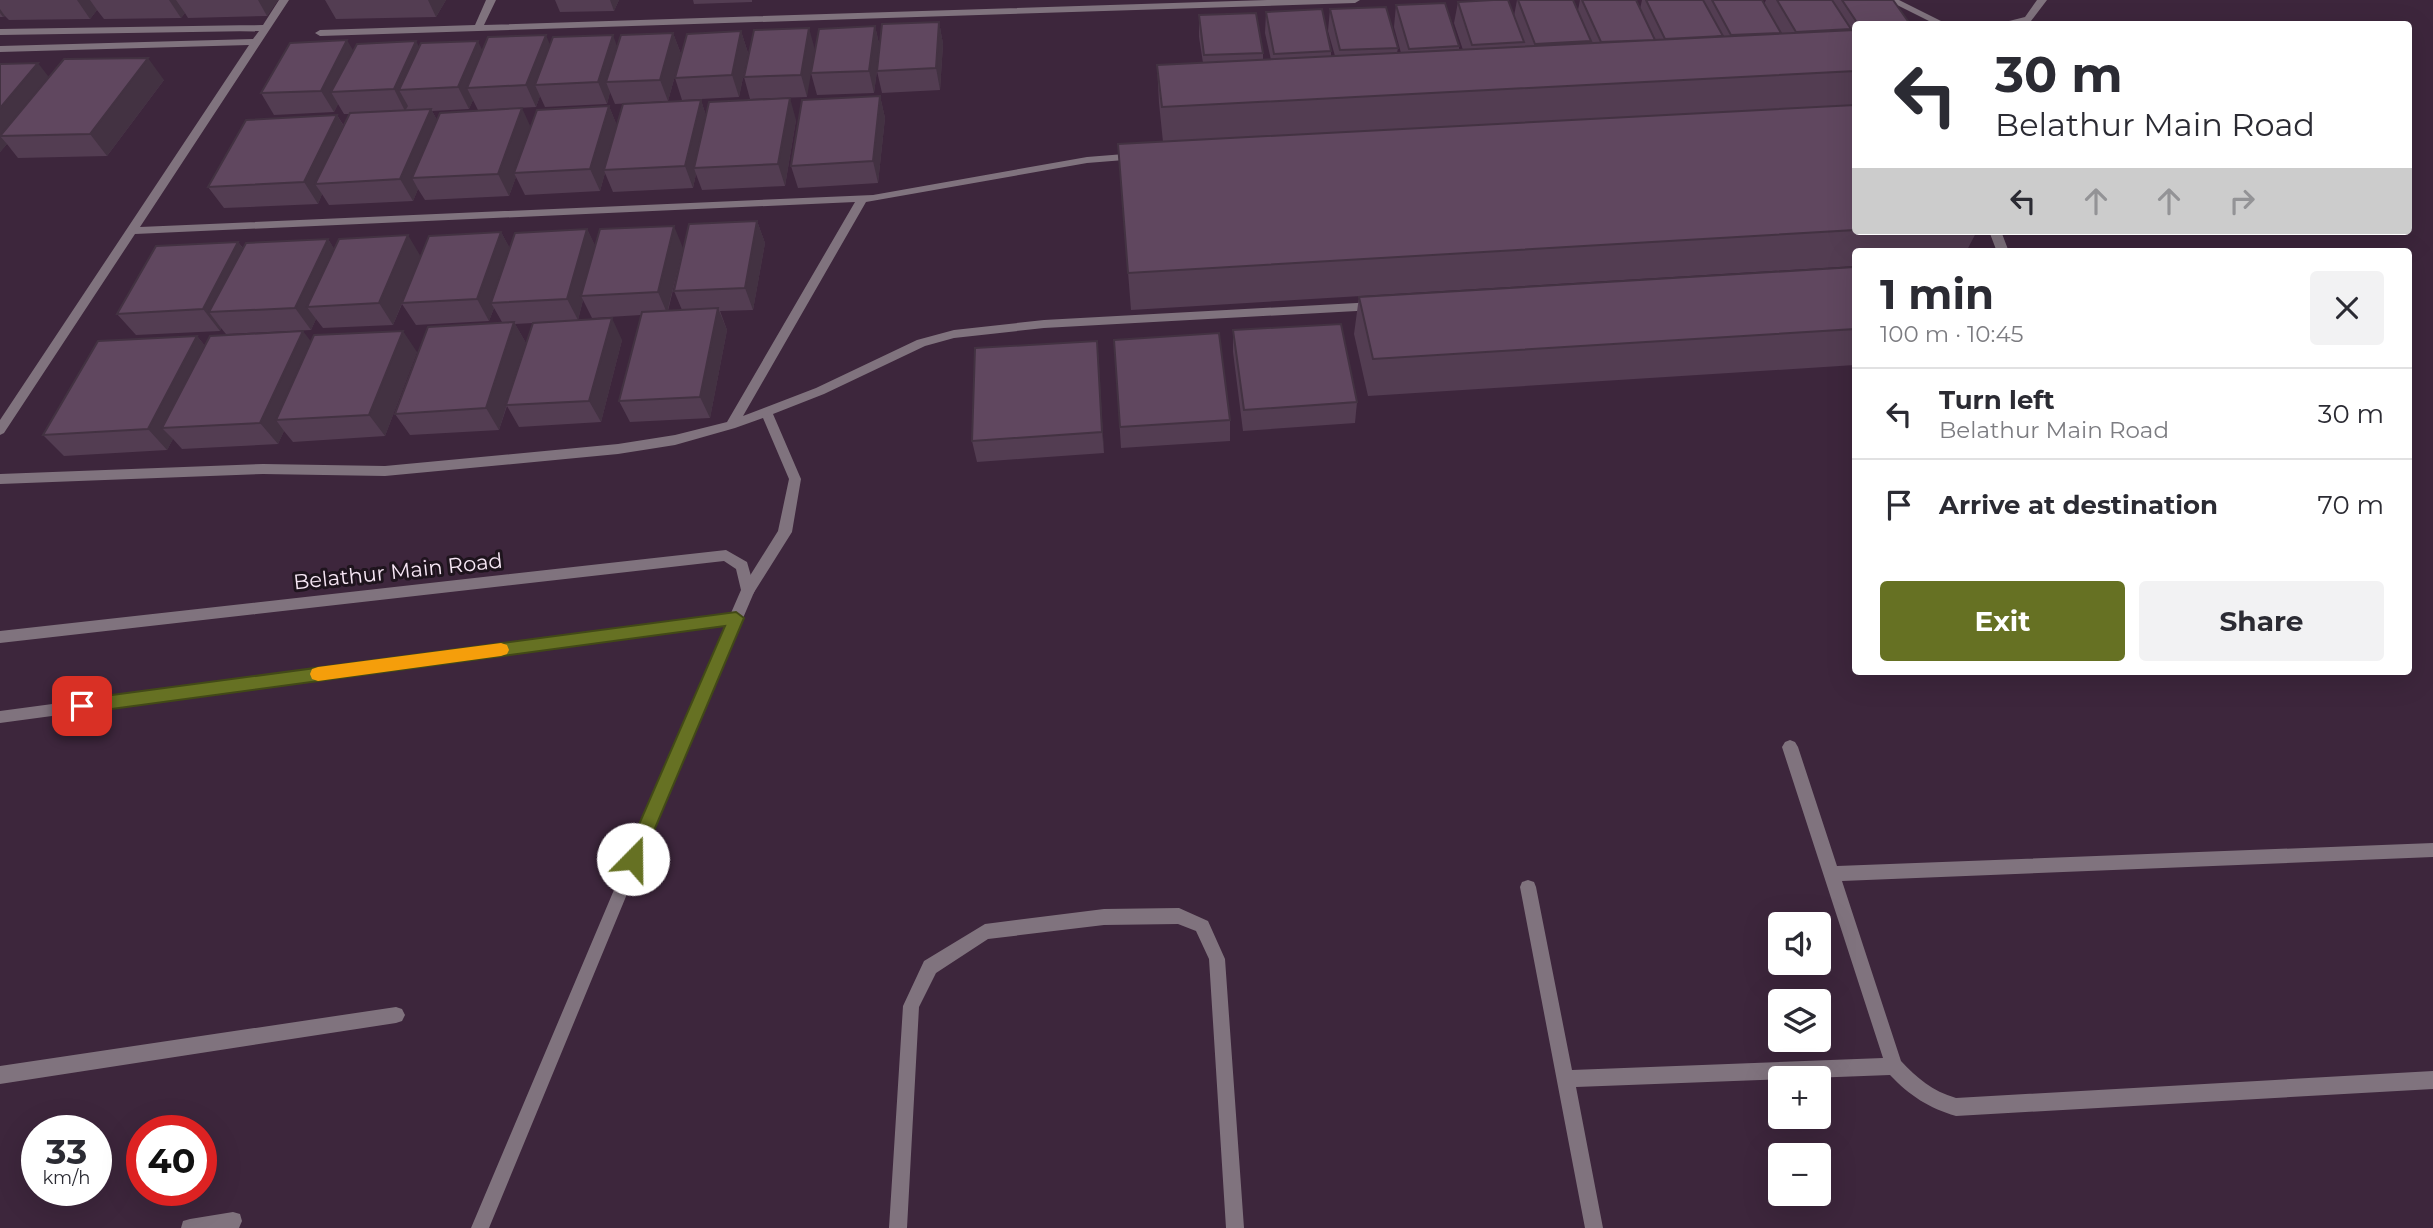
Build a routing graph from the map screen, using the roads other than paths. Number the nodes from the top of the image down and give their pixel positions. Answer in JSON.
{"nodes":[{"id":1,"x":284,"y":0,"type":"edge"},
{"id":2,"x":491,"y":0,"type":"edge"},
{"id":3,"x":1355,"y":0,"type":"edge"},
{"id":4,"x":1892,"y":0,"type":"edge"},
{"id":5,"x":2042,"y":0,"type":"edge"},
{"id":6,"x":1936,"y":21,"type":"edge"},
{"id":7,"x":2020,"y":21,"type":"edge"},
{"id":8,"x":266,"y":28,"type":"junction"},
{"id":9,"x":478,"y":28,"type":"junction"},
{"id":10,"x":0,"y":32,"type":"edge"},
{"id":11,"x":320,"y":33,"type":"dead end"},
{"id":12,"x":256,"y":43,"type":"junction"},
{"id":13,"x":0,"y":49,"type":"edge"},
{"id":14,"x":1153,"y":155,"type":"edge"},
{"id":15,"x":862,"y":199,"type":"junction"},
{"id":16,"x":131,"y":231,"type":"junction"},
{"id":17,"x":1388,"y":305,"type":"edge"},
{"id":18,"x":766,"y":411,"type":"junction"},
{"id":19,"x":731,"y":425,"type":"junction"},
{"id":20,"x":0,"y":430,"type":"edge"},
{"id":21,"x":0,"y":479,"type":"edge"},
{"id":22,"x":748,"y":590,"type":"junction"},
{"id":23,"x":736,"y":618,"type":"junction"},
{"id":24,"x":0,"y":637,"type":"edge"},
{"id":25,"x":0,"y":717,"type":"edge"},
{"id":26,"x":1790,"y":747,"type":"dead end"},
{"id":27,"x":2433,"y":850,"type":"edge"},
{"id":28,"x":1832,"y":874,"type":"junction"},
{"id":29,"x":1528,"y":887,"type":"dead end"},
{"id":30,"x":396,"y":1015,"type":"dead end"},
{"id":31,"x":1894,"y":1066,"type":"junction"},
{"id":32,"x":0,"y":1075,"type":"edge"},
{"id":33,"x":1567,"y":1079,"type":"junction"},
{"id":34,"x":2433,"y":1080,"type":"edge"},
{"id":35,"x":233,"y":1221,"type":"dead end"},
{"id":36,"x":190,"y":1228,"type":"edge"},
{"id":37,"x":480,"y":1228,"type":"edge"},
{"id":38,"x":898,"y":1228,"type":"edge"},
{"id":39,"x":1235,"y":1228,"type":"edge"},
{"id":40,"x":1594,"y":1228,"type":"edge"}],
"edges":[{"from":1,"to":8,"type":"street"},
{"from":2,"to":9,"type":"street"},
{"from":3,"to":9,"type":"street"},
{"from":4,"to":6,"type":"street"},
{"from":5,"to":7,"type":"street"},
{"from":8,"to":10,"type":"street"},
{"from":8,"to":12,"type":"street"},
{"from":9,"to":11,"type":"street"},
{"from":12,"to":13,"type":"street"},
{"from":12,"to":16,"type":"street"},
{"from":14,"to":15,"type":"street"},
{"from":15,"to":16,"type":"street"},
{"from":15,"to":19,"type":"street"},
{"from":16,"to":20,"type":"street"},
{"from":17,"to":18,"type":"street"},
{"from":18,"to":19,"type":"street"},
{"from":18,"to":22,"type":"street"},
{"from":19,"to":21,"type":"street"},
{"from":22,"to":23,"type":"street"},
{"from":22,"to":24,"type":"street","name":"Belathur Main Road"},
{"from":23,"to":25,"type":"street"},
{"from":23,"to":37,"type":"street"},
{"from":26,"to":28,"type":"street"},
{"from":27,"to":28,"type":"street"},
{"from":28,"to":31,"type":"street"},
{"from":29,"to":33,"type":"street"},
{"from":30,"to":32,"type":"street"},
{"from":31,"to":33,"type":"street"},
{"from":31,"to":34,"type":"street"},
{"from":33,"to":40,"type":"street"},
{"from":35,"to":36,"type":"street"},
{"from":38,"to":39,"type":"street"}]}
